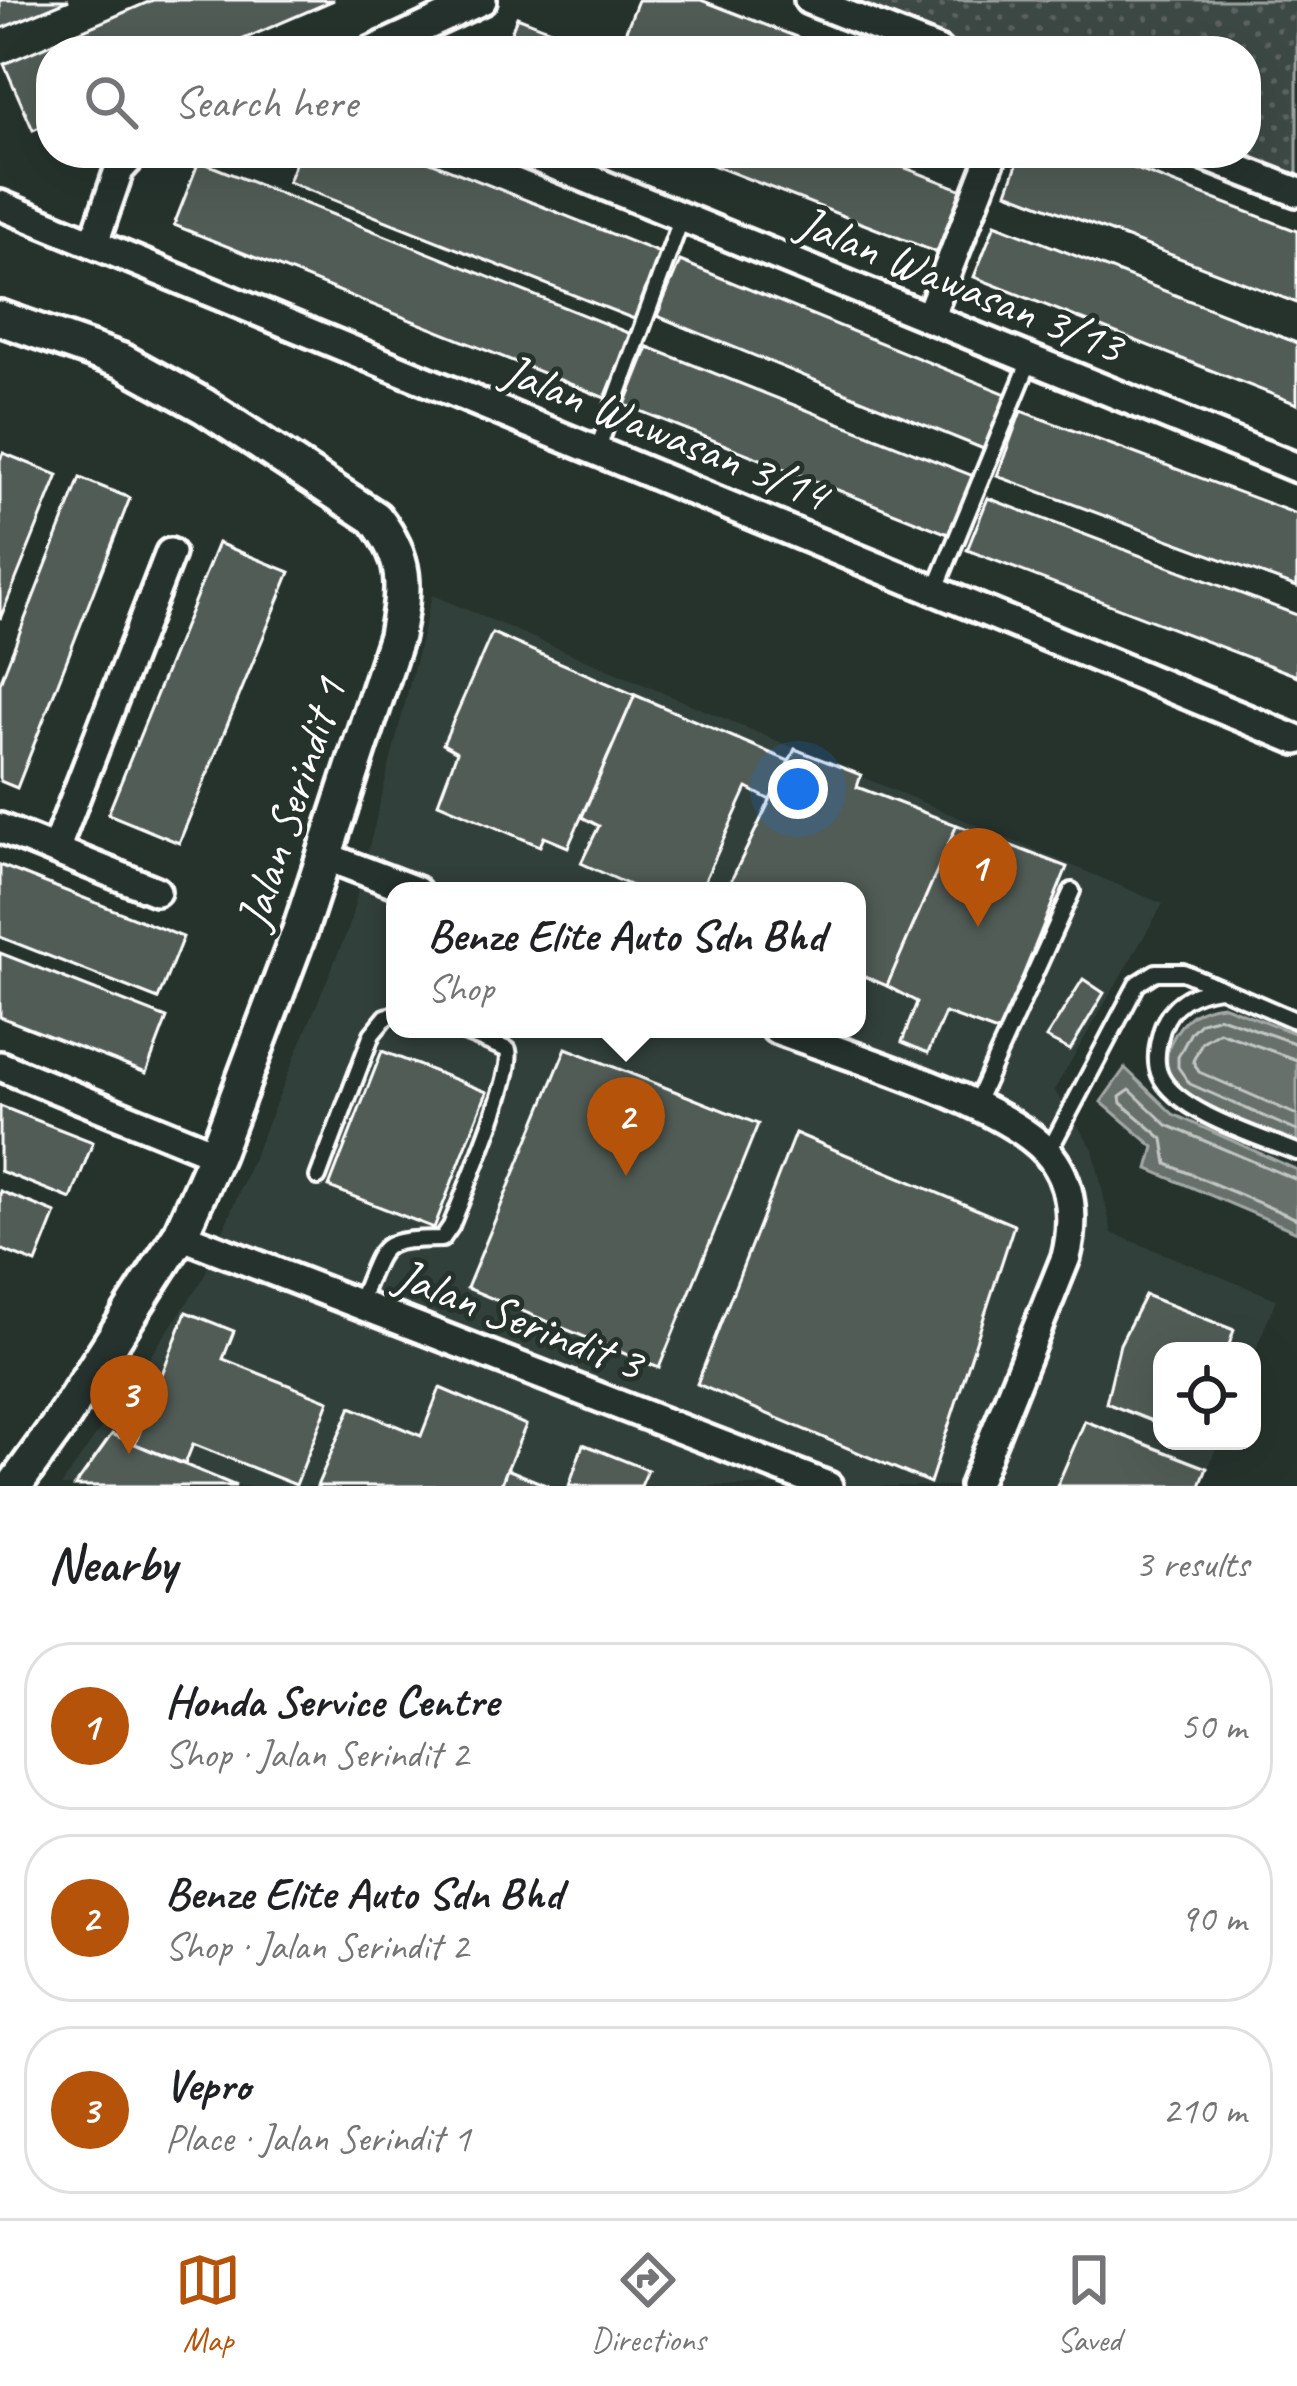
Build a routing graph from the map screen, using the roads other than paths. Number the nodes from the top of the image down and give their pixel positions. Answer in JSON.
{"nodes":[{"id":1,"x":482,"y":0,"type":"edge"},
{"id":2,"x":809,"y":0,"type":"edge"},
{"id":3,"x":411,"y":36,"type":"edge"},
{"id":4,"x":900,"y":36,"type":"edge"},
{"id":5,"x":121,"y":168,"type":"edge"},
{"id":6,"x":562,"y":168,"type":"edge"},
{"id":7,"x":986,"y":168,"type":"edge"},
{"id":8,"x":1234,"y":168,"type":"edge"},
{"id":9,"x":1297,"y":193,"type":"edge"},
{"id":10,"x":0,"y":205,"type":"edge"},
{"id":11,"x":682,"y":217,"type":"junction"},
{"id":12,"x":94,"y":243,"type":"junction"},
{"id":13,"x":0,"y":318,"type":"edge"},
{"id":14,"x":929,"y":318,"type":"junction"},
{"id":15,"x":1030,"y":360,"type":"junction"},
{"id":16,"x":597,"y":451,"type":"junction"},
{"id":17,"x":1297,"y":468,"type":"edge"},
{"id":18,"x":170,"y":553,"type":"dead end"},
{"id":19,"x":935,"y":590,"type":"junction"},
{"id":20,"x":1297,"y":740,"type":"edge"},
{"id":21,"x":0,"y":828,"type":"edge"},
{"id":22,"x":55,"y":850,"type":"junction"},
{"id":23,"x":322,"y":855,"type":"junction"},
{"id":24,"x":392,"y":882,"type":"edge"},
{"id":25,"x":156,"y":891,"type":"dead end"},
{"id":26,"x":1072,"y":891,"type":"dead end"},
{"id":27,"x":1220,"y":988,"type":"junction"},
{"id":28,"x":386,"y":1017,"type":"edge"},
{"id":29,"x":1297,"y":1021,"type":"edge"},
{"id":30,"x":479,"y":1038,"type":"edge"},
{"id":31,"x":800,"y":1038,"type":"edge"},
{"id":32,"x":0,"y":1066,"type":"edge"},
{"id":33,"x":975,"y":1105,"type":"junction"},
{"id":34,"x":1297,"y":1152,"type":"edge"},
{"id":35,"x":1048,"y":1153,"type":"junction"},
{"id":36,"x":216,"y":1154,"type":"junction"},
{"id":37,"x":318,"y":1177,"type":"dead end"},
{"id":38,"x":180,"y":1234,"type":"junction"},
{"id":39,"x":358,"y":1304,"type":"junction"},
{"id":40,"x":14,"y":1486,"type":"edge"},
{"id":41,"x":828,"y":1486,"type":"edge"},
{"id":42,"x":974,"y":1486,"type":"edge"}],
"edges":[{"from":1,"to":3,"type":"street"},
{"from":2,"to":4,"type":"street"},
{"from":5,"to":12,"type":"street"},
{"from":6,"to":11,"type":"street","name":"Jalan Wawasan 3/13"},
{"from":7,"to":14,"type":"street"},
{"from":8,"to":9,"type":"street"},
{"from":10,"to":12,"type":"street","name":"Jalan Wawasan 3/14"},
{"from":11,"to":14,"type":"street","name":"Jalan Wawasan 3/13"},
{"from":11,"to":16,"type":"lane"},
{"from":12,"to":16,"type":"street","name":"Jalan Wawasan 3/14"},
{"from":13,"to":23,"type":"street","name":"Jalan Serindit 1"},
{"from":14,"to":15,"type":"street","name":"Jalan Wawasan 3/13"},
{"from":15,"to":17,"type":"street","name":"Jalan Wawasan 3/13"},
{"from":15,"to":19,"type":"lane"},
{"from":16,"to":19,"type":"street","name":"Jalan Wawasan 3/14"},
{"from":18,"to":22,"type":"street"},
{"from":19,"to":20,"type":"street","name":"Jalan Wawasan 3/14"},
{"from":21,"to":22,"type":"street"},
{"from":22,"to":25,"type":"street"},
{"from":23,"to":24,"type":"street"},
{"from":23,"to":36,"type":"street","name":"Jalan Serindit 1"},
{"from":26,"to":33,"type":"lane"},
{"from":27,"to":29,"type":"lane"},
{"from":27,"to":34,"type":"lane"},
{"from":27,"to":35,"type":"lane"},
{"from":28,"to":37,"type":"lane"},
{"from":30,"to":39,"type":"lane"},
{"from":31,"to":33,"type":"street"},
{"from":32,"to":36,"type":"street"},
{"from":33,"to":35,"type":"street"},
{"from":35,"to":42,"type":"street"},
{"from":36,"to":38,"type":"street","name":"Jalan Serindit 1"},
{"from":38,"to":39,"type":"street","name":"Jalan Serindit 3"},
{"from":38,"to":40,"type":"street","name":"Jalan Serindit 1"},
{"from":39,"to":41,"type":"street","name":"Jalan Serindit 3"}]}
